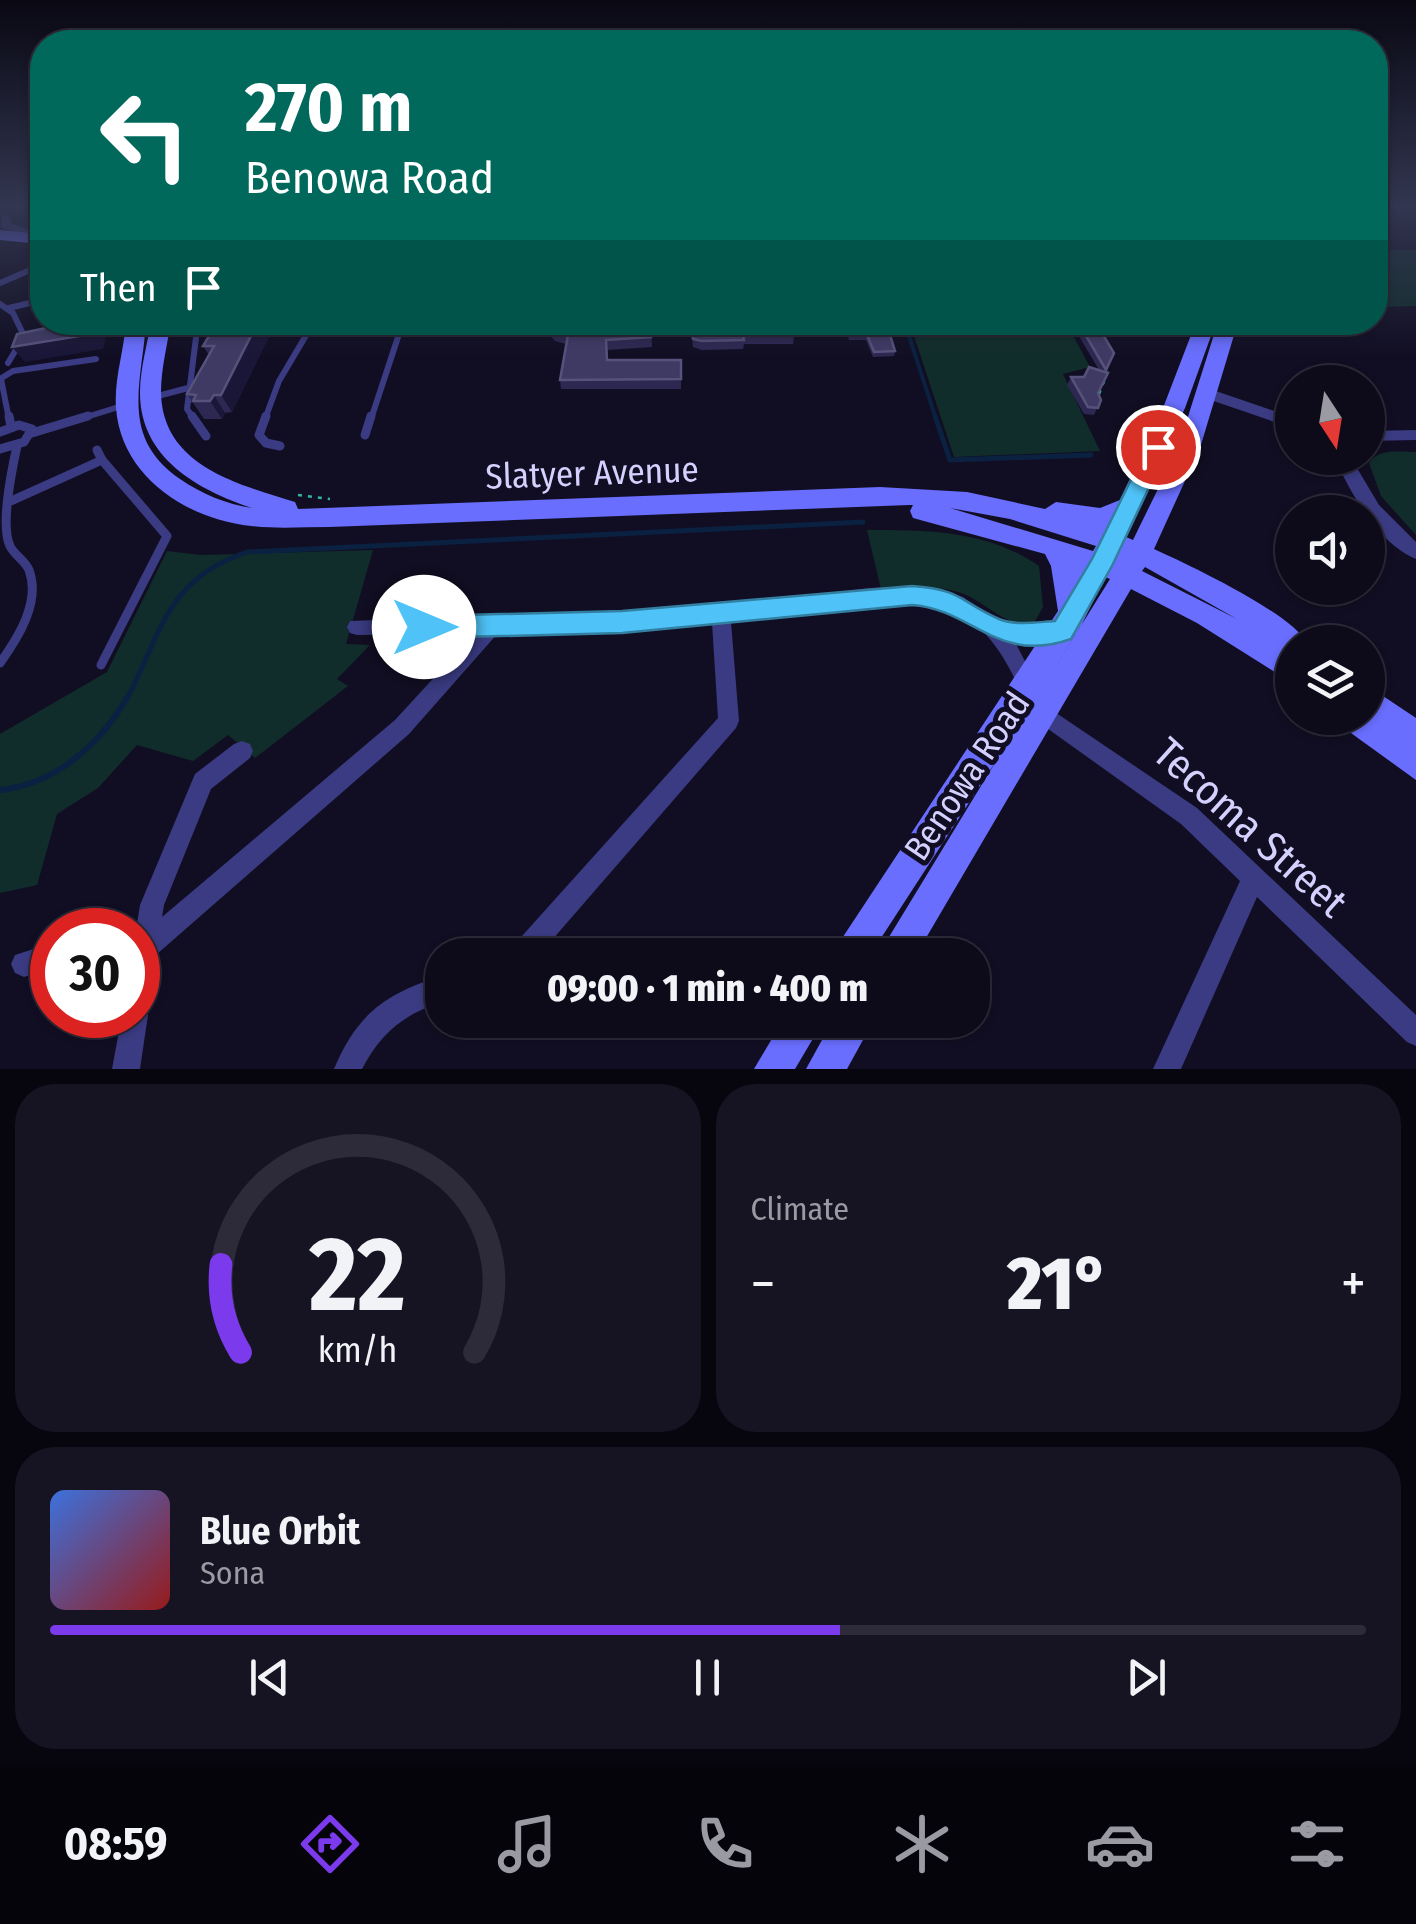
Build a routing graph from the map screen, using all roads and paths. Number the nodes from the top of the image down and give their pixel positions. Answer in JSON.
{"nodes":[{"id":1,"x":30,"y":270,"type":"edge"},
{"id":2,"x":0,"y":283,"type":"edge"},
{"id":3,"x":30,"y":303,"type":"edge"},
{"id":4,"x":0,"y":304,"type":"edge"},
{"id":5,"x":9,"y":308,"type":"junction"},
{"id":6,"x":30,"y":335,"type":"edge"},
{"id":7,"x":134,"y":335,"type":"edge"},
{"id":8,"x":159,"y":335,"type":"edge"},
{"id":9,"x":197,"y":335,"type":"edge"},
{"id":10,"x":306,"y":335,"type":"edge"},
{"id":11,"x":399,"y":335,"type":"edge"},
{"id":12,"x":1202,"y":335,"type":"edge"},
{"id":13,"x":1224,"y":335,"type":"edge"},
{"id":14,"x":24,"y":336,"type":"junction"},
{"id":15,"x":96,"y":359,"type":"dead end"},
{"id":16,"x":7,"y":366,"type":"edge"},
{"id":17,"x":1106,"y":370,"type":"edge"},
{"id":18,"x":0,"y":379,"type":"edge"},
{"id":19,"x":192,"y":387,"type":"junction"},
{"id":20,"x":1101,"y":389,"type":"junction"},
{"id":21,"x":1108,"y":392,"type":"dead end"},
{"id":22,"x":1206,"y":394,"type":"junction"},
{"id":23,"x":1094,"y":397,"type":"edge"},
{"id":24,"x":151,"y":398,"type":"junction"},
{"id":25,"x":2,"y":403,"type":"edge"},
{"id":26,"x":126,"y":405,"type":"junction"},
{"id":27,"x":1275,"y":417,"type":"edge"},
{"id":28,"x":12,"y":426,"type":"junction"},
{"id":29,"x":0,"y":432,"type":"edge"},
{"id":30,"x":32,"y":433,"type":"junction"},
{"id":31,"x":1416,"y":435,"type":"edge"},
{"id":32,"x":206,"y":436,"type":"dead end"},
{"id":33,"x":365,"y":436,"type":"dead end"},
{"id":34,"x":1385,"y":436,"type":"edge"},
{"id":35,"x":17,"y":446,"type":"junction"},
{"id":36,"x":280,"y":446,"type":"dead end"},
{"id":37,"x":0,"y":448,"type":"edge"},
{"id":38,"x":100,"y":455,"type":"joint"},
{"id":39,"x":1350,"y":475,"type":"edge"},
{"id":40,"x":10,"y":487,"type":"junction"},
{"id":41,"x":0,"y":493,"type":"edge"},
{"id":42,"x":286,"y":493,"type":"dead end"},
{"id":43,"x":858,"y":498,"type":"junction"},
{"id":44,"x":11,"y":501,"type":"junction"},
{"id":45,"x":967,"y":501,"type":"junction"},
{"id":46,"x":1131,"y":506,"type":"junction"},
{"id":47,"x":334,"y":509,"type":"junction"},
{"id":48,"x":1054,"y":546,"type":"junction"},
{"id":49,"x":5,"y":549,"type":"edge"},
{"id":50,"x":1416,"y":552,"type":"edge"},
{"id":51,"x":1120,"y":559,"type":"junction"},
{"id":52,"x":721,"y":615,"type":"junction"},
{"id":53,"x":1067,"y":624,"type":"junction"},
{"id":54,"x":357,"y":627,"type":"dead end"},
{"id":55,"x":492,"y":627,"type":"junction"},
{"id":56,"x":994,"y":628,"type":"junction"},
{"id":57,"x":1275,"y":630,"type":"edge"},
{"id":58,"x":1275,"y":658,"type":"edge"},
{"id":59,"x":0,"y":663,"type":"edge"},
{"id":60,"x":101,"y":664,"type":"dead end"},
{"id":61,"x":1031,"y":699,"type":"junction"},
{"id":62,"x":1385,"y":713,"type":"edge"},
{"id":63,"x":1377,"y":735,"type":"edge"},
{"id":64,"x":1416,"y":736,"type":"edge"},
{"id":65,"x":242,"y":751,"type":"dead end"},
{"id":66,"x":1416,"y":765,"type":"edge"},
{"id":67,"x":1254,"y":878,"type":"junction"},
{"id":68,"x":151,"y":908,"type":"edge"},
{"id":69,"x":160,"y":924,"type":"edge"},
{"id":70,"x":537,"y":938,"type":"edge"},
{"id":71,"x":860,"y":938,"type":"edge"},
{"id":72,"x":905,"y":938,"type":"edge"},
{"id":73,"x":30,"y":962,"type":"edge"},
{"id":74,"x":24,"y":964,"type":"dead end"},
{"id":75,"x":425,"y":993,"type":"edge"},
{"id":76,"x":1416,"y":1033,"type":"edge"},
{"id":77,"x":131,"y":1038,"type":"edge"},
{"id":78,"x":793,"y":1038,"type":"edge"},
{"id":79,"x":845,"y":1038,"type":"edge"},
{"id":80,"x":126,"y":1069,"type":"edge"},
{"id":81,"x":348,"y":1069,"type":"edge"},
{"id":82,"x":773,"y":1069,"type":"edge"},
{"id":83,"x":825,"y":1069,"type":"edge"},
{"id":84,"x":1167,"y":1069,"type":"edge"}],
"edges":[{"from":1,"to":2,"type":"lane"},
{"from":3,"to":5,"type":"lane"},
{"from":4,"to":5,"type":"lane"},
{"from":5,"to":14,"type":"lane"},
{"from":6,"to":14,"type":"lane"},
{"from":7,"to":26,"type":"main road","name":"Slatyer Avenue"},
{"from":8,"to":24,"type":"main road","name":"Slatyer Avenue"},
{"from":9,"to":19,"type":"lane"},
{"from":10,"to":36,"type":"lane"},
{"from":11,"to":33,"type":"lane"},
{"from":12,"to":46,"type":"main road","name":"Benowa Road"},
{"from":13,"to":22,"type":"main road","name":"Benowa Road"},
{"from":14,"to":16,"type":"lane"},
{"from":15,"to":16,"type":"lane"},
{"from":16,"to":18,"type":"lane"},
{"from":17,"to":20,"type":"path"},
{"from":18,"to":25,"type":"lane"},
{"from":19,"to":24,"type":"lane"},
{"from":19,"to":32,"type":"lane"},
{"from":20,"to":21,"type":"path"},
{"from":20,"to":23,"type":"path"},
{"from":22,"to":27,"type":"street"},
{"from":22,"to":51,"type":"main road","name":"Benowa Road"},
{"from":24,"to":26,"type":"lane"},
{"from":24,"to":47,"type":"main road","name":"Slatyer Avenue"},
{"from":25,"to":28,"type":"lane"},
{"from":26,"to":30,"type":"lane"},
{"from":26,"to":47,"type":"main road","name":"Slatyer Avenue"},
{"from":28,"to":29,"type":"lane"},
{"from":28,"to":30,"type":"lane"},
{"from":30,"to":35,"type":"lane"},
{"from":31,"to":34,"type":"street"},
{"from":35,"to":37,"type":"lane"},
{"from":35,"to":40,"type":"lane"},
{"from":38,"to":44,"type":"lane"},
{"from":38,"to":60,"type":"lane"},
{"from":39,"to":50,"type":"street"},
{"from":40,"to":41,"type":"lane"},
{"from":40,"to":44,"type":"lane"},
{"from":42,"to":47,"type":"path"},
{"from":43,"to":45,"type":"main road","name":"Slatyer Avenue"},
{"from":43,"to":47,"type":"main road","name":"Slatyer Avenue"},
{"from":43,"to":48,"type":"main road","name":"Slatyer Avenue"},
{"from":44,"to":49,"type":"lane"},
{"from":45,"to":46,"type":"main road"},
{"from":45,"to":51,"type":"main road","name":"Slatyer Avenue"},
{"from":46,"to":51,"type":"main road","name":"Benowa Road"},
{"from":48,"to":51,"type":"main road","name":"Slatyer Avenue"},
{"from":48,"to":53,"type":"main road"},
{"from":49,"to":59,"type":"lane"},
{"from":51,"to":53,"type":"main road","name":"Benowa Road"},
{"from":51,"to":57,"type":"main road"},
{"from":51,"to":58,"type":"main road"},
{"from":51,"to":61,"type":"main road","name":"Benowa Road"},
{"from":52,"to":55,"type":"street"},
{"from":52,"to":56,"type":"street"},
{"from":52,"to":70,"type":"street"},
{"from":53,"to":56,"type":"street"},
{"from":53,"to":61,"type":"main road","name":"Benowa Road"},
{"from":54,"to":55,"type":"street"},
{"from":55,"to":69,"type":"street"},
{"from":56,"to":61,"type":"street"},
{"from":61,"to":67,"type":"street","name":"Tecoma Street"},
{"from":61,"to":71,"type":"main road","name":"Benowa Road"},
{"from":61,"to":72,"type":"main road","name":"Benowa Road"},
{"from":62,"to":64,"type":"main road"},
{"from":63,"to":66,"type":"main road"},
{"from":65,"to":68,"type":"street"},
{"from":67,"to":76,"type":"street","name":"Tecoma Street"},
{"from":67,"to":84,"type":"street"},
{"from":73,"to":74,"type":"street"},
{"from":75,"to":81,"type":"street"},
{"from":77,"to":80,"type":"street"},
{"from":78,"to":82,"type":"main road"},
{"from":79,"to":83,"type":"main road"}]}
